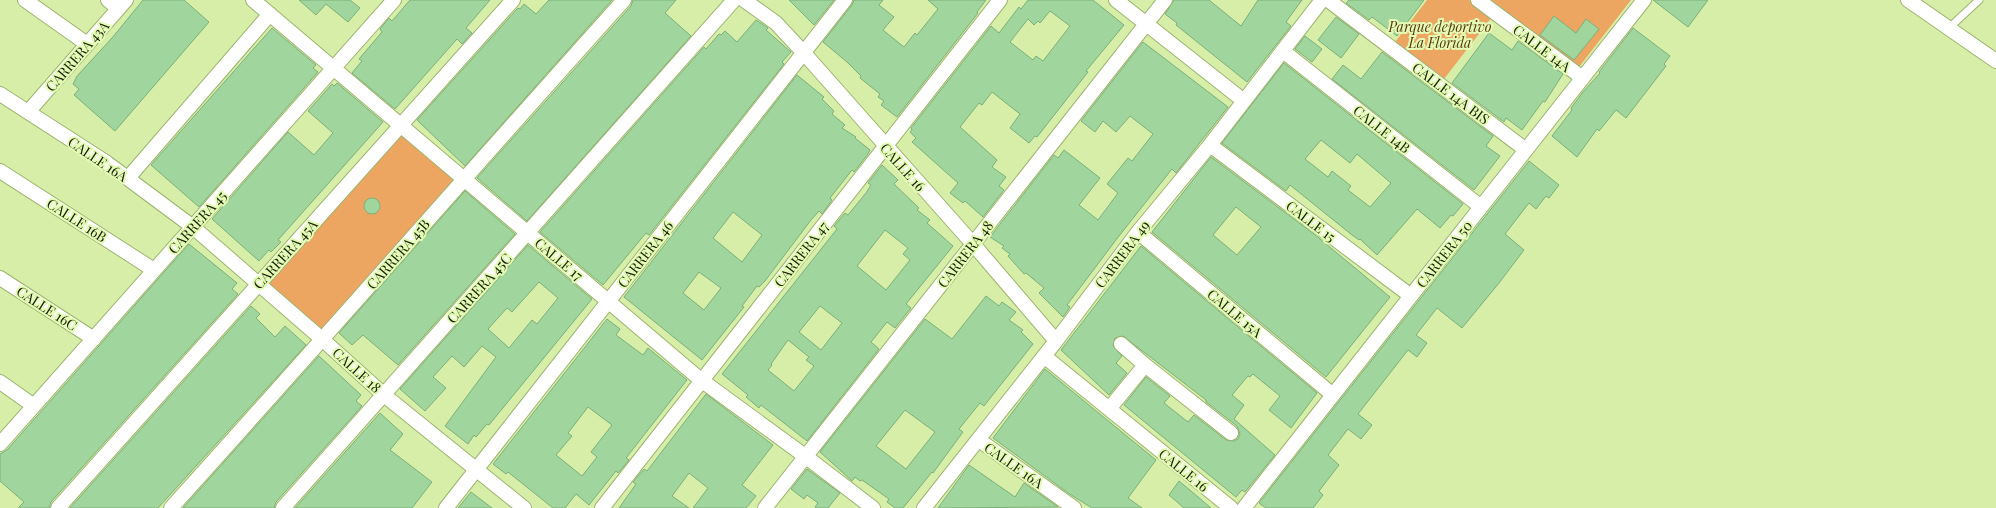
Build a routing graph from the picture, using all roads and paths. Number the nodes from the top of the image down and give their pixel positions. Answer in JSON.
{"nodes":[{"id":1,"x":25,"y":0,"type":"edge"},
{"id":2,"x":253,"y":0,"type":"edge"},
{"id":3,"x":394,"y":0,"type":"edge"},
{"id":4,"x":513,"y":0,"type":"edge"},
{"id":5,"x":624,"y":0,"type":"edge"},
{"id":6,"x":734,"y":0,"type":"edge"},
{"id":7,"x":744,"y":0,"type":"edge"},
{"id":8,"x":845,"y":0,"type":"edge"},
{"id":9,"x":1000,"y":0,"type":"edge"},
{"id":10,"x":1116,"y":0,"type":"edge"},
{"id":11,"x":1165,"y":0,"type":"edge"},
{"id":12,"x":1322,"y":0,"type":"edge"},
{"id":13,"x":1328,"y":0,"type":"edge"},
{"id":14,"x":1478,"y":0,"type":"edge"},
{"id":15,"x":1644,"y":0,"type":"edge"},
{"id":16,"x":1908,"y":0,"type":"edge"},
{"id":17,"x":1980,"y":0,"type":"edge"},
{"id":18,"x":117,"y":3,"type":"edge"},
{"id":19,"x":270,"y":14,"type":"junction"},
{"id":20,"x":1146,"y":24,"type":"junction"},
{"id":21,"x":1949,"y":28,"type":"junction"},
{"id":22,"x":87,"y":44,"type":"junction"},
{"id":23,"x":1283,"y":51,"type":"junction"},
{"id":24,"x":803,"y":52,"type":"junction"},
{"id":25,"x":1996,"y":61,"type":"edge"},
{"id":26,"x":334,"y":68,"type":"junction"},
{"id":27,"x":1582,"y":79,"type":"junction"},
{"id":28,"x":0,"y":94,"type":"edge"},
{"id":29,"x":1244,"y":101,"type":"junction"},
{"id":30,"x":28,"y":112,"type":"junction"},
{"id":31,"x":400,"y":124,"type":"junction"},
{"id":32,"x":1210,"y":145,"type":"junction"},
{"id":33,"x":886,"y":148,"type":"junction"},
{"id":34,"x":1526,"y":150,"type":"junction"},
{"id":35,"x":0,"y":170,"type":"edge"},
{"id":36,"x":128,"y":178,"type":"junction"},
{"id":37,"x":464,"y":179,"type":"junction"},
{"id":38,"x":1481,"y":207,"type":"junction"},
{"id":39,"x":193,"y":228,"type":"junction"},
{"id":40,"x":1138,"y":232,"type":"junction"},
{"id":41,"x":527,"y":233,"type":"junction"},
{"id":42,"x":973,"y":244,"type":"junction"},
{"id":43,"x":154,"y":270,"type":"junction"},
{"id":44,"x":0,"y":278,"type":"edge"},
{"id":45,"x":258,"y":285,"type":"junction"},
{"id":46,"x":1411,"y":296,"type":"junction"},
{"id":47,"x":608,"y":301,"type":"junction"},
{"id":48,"x":94,"y":339,"type":"junction"},
{"id":49,"x":323,"y":340,"type":"junction"},
{"id":50,"x":1056,"y":341,"type":"junction"},
{"id":51,"x":1121,"y":344,"type":"dead end"},
{"id":52,"x":1044,"y":356,"type":"junction"},
{"id":53,"x":1145,"y":365,"type":"junction"},
{"id":54,"x":701,"y":380,"type":"junction"},
{"id":55,"x":0,"y":382,"type":"edge"},
{"id":56,"x":384,"y":395,"type":"junction"},
{"id":57,"x":1333,"y":395,"type":"junction"},
{"id":58,"x":34,"y":406,"type":"junction"},
{"id":59,"x":1109,"y":409,"type":"junction"},
{"id":60,"x":1231,"y":433,"type":"dead end"},
{"id":61,"x":979,"y":440,"type":"junction"},
{"id":62,"x":0,"y":444,"type":"edge"},
{"id":63,"x":805,"y":456,"type":"junction"},
{"id":64,"x":476,"y":469,"type":"junction"},
{"id":65,"x":58,"y":508,"type":"edge"},
{"id":66,"x":171,"y":508,"type":"edge"},
{"id":67,"x":283,"y":508,"type":"edge"},
{"id":68,"x":446,"y":508,"type":"edge"},
{"id":69,"x":524,"y":508,"type":"edge"},
{"id":70,"x":602,"y":508,"type":"edge"},
{"id":71,"x":765,"y":508,"type":"edge"},
{"id":72,"x":873,"y":508,"type":"edge"},
{"id":73,"x":924,"y":508,"type":"edge"},
{"id":74,"x":1074,"y":508,"type":"edge"},
{"id":75,"x":1231,"y":508,"type":"edge"},
{"id":76,"x":1244,"y":508,"type":"edge"}],
"edges":[{"from":1,"to":22,"type":"street"},
{"from":2,"to":19,"type":"street","name":"CALLE 17"},
{"from":3,"to":26,"type":"street","name":"CARRERA 45"},
{"from":4,"to":31,"type":"street","name":"CARRERA 45A"},
{"from":5,"to":37,"type":"street","name":"CARRERA 45B"},
{"from":6,"to":41,"type":"street","name":"CARRERA 45C"},
{"from":7,"to":24,"type":"street","name":"CALLE 16"},
{"from":8,"to":24,"type":"street","name":"CARRERA 46"},
{"from":9,"to":33,"type":"street","name":"CARRERA 47"},
{"from":10,"to":20,"type":"street"},
{"from":11,"to":20,"type":"street","name":"CARRERA 48"},
{"from":12,"to":23,"type":"street","name":"CARRERA 49"},
{"from":13,"to":34,"type":"street","name":"CALLE 14A BIS"},
{"from":14,"to":27,"type":"street","name":"CALLE 14A"},
{"from":15,"to":27,"type":"street","name":"CARRERA 50"},
{"from":16,"to":21,"type":"street"},
{"from":17,"to":21,"type":"lane"},
{"from":18,"to":22,"type":"street","name":"CARRERA 43A"},
{"from":19,"to":26,"type":"street","name":"CALLE 17"},
{"from":19,"to":36,"type":"street"},
{"from":20,"to":29,"type":"street"},
{"from":20,"to":42,"type":"street","name":"CARRERA 48"},
{"from":21,"to":25,"type":"street"},
{"from":22,"to":30,"type":"street","name":"CARRERA 43A"},
{"from":23,"to":29,"type":"street","name":"CARRERA 49"},
{"from":23,"to":38,"type":"street","name":"CALLE 14B"},
{"from":24,"to":33,"type":"street","name":"CALLE 16"},
{"from":24,"to":47,"type":"street","name":"CARRERA 46"},
{"from":26,"to":31,"type":"street","name":"CALLE 17"},
{"from":26,"to":39,"type":"street","name":"CARRERA 45"},
{"from":27,"to":34,"type":"street","name":"CARRERA 50"},
{"from":28,"to":30,"type":"street","name":"CALLE 16A"},
{"from":29,"to":32,"type":"street","name":"CARRERA 49"},
{"from":30,"to":36,"type":"street","name":"CALLE 16A"},
{"from":31,"to":37,"type":"street","name":"CALLE 17"},
{"from":31,"to":45,"type":"street","name":"CARRERA 45A"},
{"from":32,"to":40,"type":"street","name":"CARRERA 49"},
{"from":32,"to":46,"type":"street","name":"CALLE 15"},
{"from":33,"to":42,"type":"street","name":"CALLE 16"},
{"from":33,"to":54,"type":"street","name":"CARRERA 47"},
{"from":34,"to":38,"type":"street","name":"CARRERA 50"},
{"from":35,"to":43,"type":"street","name":"CALLE 16B"},
{"from":36,"to":39,"type":"street","name":"CALLE 16A"},
{"from":37,"to":41,"type":"street","name":"CALLE 17"},
{"from":37,"to":49,"type":"street","name":"CARRERA 45B"},
{"from":38,"to":46,"type":"street","name":"CARRERA 50"},
{"from":39,"to":43,"type":"street","name":"CARRERA 45"},
{"from":39,"to":45,"type":"street","name":"CALLE 18"},
{"from":40,"to":50,"type":"street","name":"CARRERA 49"},
{"from":40,"to":57,"type":"street","name":"CALLE 15A"},
{"from":41,"to":47,"type":"street","name":"CALLE 17"},
{"from":41,"to":56,"type":"street","name":"CARRERA 45C"},
{"from":42,"to":50,"type":"street","name":"CALLE 16"},
{"from":42,"to":63,"type":"street","name":"CARRERA 48"},
{"from":43,"to":48,"type":"street","name":"CARRERA 45"},
{"from":44,"to":48,"type":"street","name":"CALLE 16C"},
{"from":45,"to":49,"type":"street","name":"CALLE 18"},
{"from":45,"to":65,"type":"street","name":"CARRERA 45A"},
{"from":46,"to":57,"type":"street","name":"CARRERA 50"},
{"from":47,"to":54,"type":"street","name":"CALLE 17"},
{"from":47,"to":64,"type":"street","name":"CARRERA 46"},
{"from":48,"to":58,"type":"street","name":"CARRERA 45"},
{"from":49,"to":56,"type":"street","name":"CALLE 18"},
{"from":49,"to":66,"type":"street","name":"CARRERA 45B"},
{"from":50,"to":52,"type":"street","name":"CARRERA 49"},
{"from":51,"to":53,"type":"street"},
{"from":52,"to":59,"type":"street","name":"CALLE 16"},
{"from":52,"to":61,"type":"street","name":"CARRERA 49"},
{"from":53,"to":59,"type":"street"},
{"from":53,"to":60,"type":"street"},
{"from":54,"to":63,"type":"street","name":"CALLE 17"},
{"from":54,"to":70,"type":"street","name":"CARRERA 47"},
{"from":55,"to":58,"type":"street"},
{"from":56,"to":64,"type":"street","name":"CALLE 18"},
{"from":56,"to":67,"type":"street","name":"CARRERA 45C"},
{"from":57,"to":76,"type":"street","name":"CARRERA 50"},
{"from":58,"to":62,"type":"street","name":"CARRERA 45"},
{"from":59,"to":75,"type":"street","name":"CALLE 16"},
{"from":61,"to":73,"type":"street","name":"CARRERA 49"},
{"from":61,"to":74,"type":"street","name":"CALLE 16A"},
{"from":63,"to":71,"type":"street","name":"CARRERA 48"},
{"from":63,"to":72,"type":"street","name":"CALLE 17"},
{"from":64,"to":68,"type":"street","name":"CARRERA 46"},
{"from":64,"to":69,"type":"street","name":"CALLE 18"}]}
